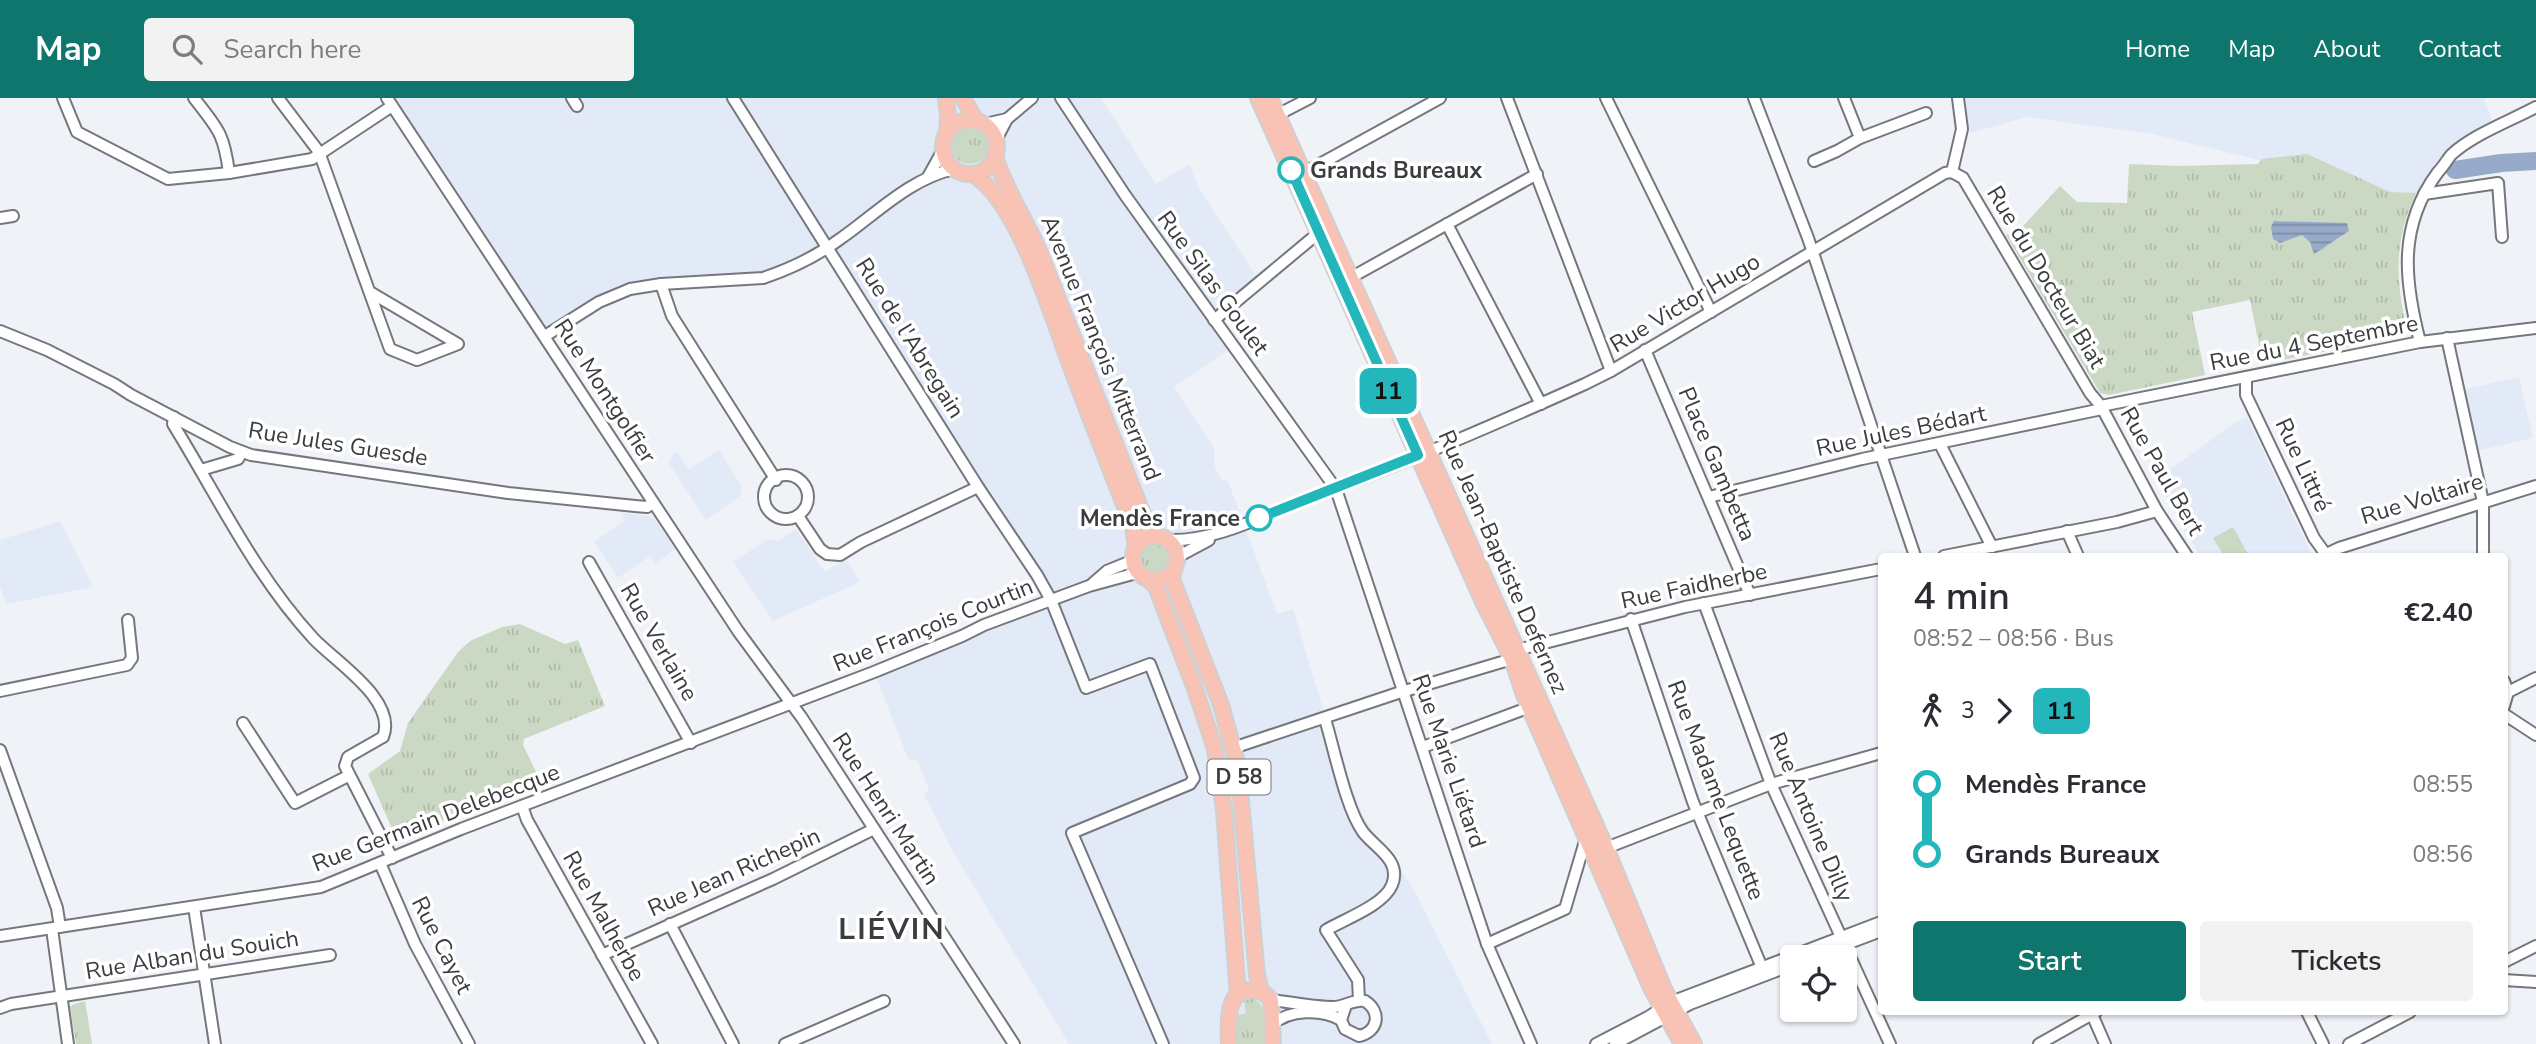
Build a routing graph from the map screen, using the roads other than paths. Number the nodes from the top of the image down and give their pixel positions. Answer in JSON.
{"nodes":[{"id":1,"x":63,"y":98,"type":"edge"},
{"id":2,"x":194,"y":98,"type":"edge"},
{"id":3,"x":278,"y":98,"type":"edge"},
{"id":4,"x":733,"y":98,"type":"edge"},
{"id":5,"x":946,"y":98,"type":"edge"},
{"id":6,"x":963,"y":98,"type":"edge"},
{"id":7,"x":1032,"y":98,"type":"edge"},
{"id":8,"x":1061,"y":98,"type":"edge"},
{"id":9,"x":1258,"y":98,"type":"edge"},
{"id":10,"x":1270,"y":98,"type":"edge"},
{"id":11,"x":1310,"y":98,"type":"edge"},
{"id":12,"x":1440,"y":98,"type":"edge"},
{"id":13,"x":1507,"y":98,"type":"edge"},
{"id":14,"x":1605,"y":98,"type":"edge"},
{"id":15,"x":1755,"y":98,"type":"edge"},
{"id":16,"x":1844,"y":98,"type":"edge"},
{"id":17,"x":1958,"y":98,"type":"edge"},
{"id":18,"x":390,"y":102,"type":"edge"},
{"id":19,"x":2536,"y":107,"type":"edge"},
{"id":20,"x":1926,"y":113,"type":"dead end"},
{"id":21,"x":1277,"y":115,"type":"junction"},
{"id":22,"x":1007,"y":119,"type":"junction"},
{"id":23,"x":980,"y":123,"type":"junction"},
{"id":24,"x":947,"y":132,"type":"junction"},
{"id":25,"x":1860,"y":138,"type":"junction"},
{"id":26,"x":996,"y":140,"type":"junction"},
{"id":27,"x":943,"y":150,"type":"junction"},
{"id":28,"x":319,"y":152,"type":"junction"},
{"id":29,"x":995,"y":157,"type":"junction"},
{"id":30,"x":1814,"y":160,"type":"dead end"},
{"id":31,"x":954,"y":169,"type":"junction"},
{"id":32,"x":1302,"y":171,"type":"junction"},
{"id":33,"x":1952,"y":172,"type":"junction"},
{"id":34,"x":229,"y":173,"type":"junction"},
{"id":35,"x":972,"y":174,"type":"junction"},
{"id":36,"x":1537,"y":174,"type":"junction"},
{"id":37,"x":928,"y":177,"type":"junction"},
{"id":38,"x":2424,"y":194,"type":"junction"},
{"id":39,"x":13,"y":216,"type":"dead end"},
{"id":40,"x":0,"y":218,"type":"edge"},
{"id":41,"x":1447,"y":224,"type":"junction"},
{"id":42,"x":1323,"y":229,"type":"junction"},
{"id":43,"x":2502,"y":237,"type":"dead end"},
{"id":44,"x":828,"y":247,"type":"junction"},
{"id":45,"x":1813,"y":251,"type":"junction"},
{"id":46,"x":1352,"y":277,"type":"junction"},
{"id":47,"x":661,"y":284,"type":"junction"},
{"id":48,"x":370,"y":292,"type":"junction"},
{"id":49,"x":1711,"y":312,"type":"junction"},
{"id":50,"x":1214,"y":320,"type":"junction"},
{"id":51,"x":2536,"y":328,"type":"edge"},
{"id":52,"x":0,"y":331,"type":"edge"},
{"id":53,"x":545,"y":336,"type":"junction"},
{"id":54,"x":2447,"y":338,"type":"junction"},
{"id":55,"x":2420,"y":342,"type":"junction"},
{"id":56,"x":1645,"y":349,"type":"junction"},
{"id":57,"x":1611,"y":371,"type":"junction"},
{"id":58,"x":2246,"y":377,"type":"junction"},
{"id":59,"x":2229,"y":381,"type":"junction"},
{"id":60,"x":2245,"y":392,"type":"junction"},
{"id":61,"x":1541,"y":404,"type":"junction"},
{"id":62,"x":2102,"y":408,"type":"junction"},
{"id":63,"x":174,"y":417,"type":"junction"},
{"id":64,"x":1940,"y":444,"type":"junction"},
{"id":65,"x":242,"y":452,"type":"junction"},
{"id":66,"x":1423,"y":453,"type":"junction"},
{"id":67,"x":1881,"y":455,"type":"junction"},
{"id":68,"x":201,"y":470,"type":"junction"},
{"id":69,"x":776,"y":480,"type":"junction"},
{"id":70,"x":2536,"y":486,"type":"edge"},
{"id":71,"x":978,"y":487,"type":"junction"},
{"id":72,"x":1336,"y":489,"type":"junction"},
{"id":73,"x":1709,"y":497,"type":"junction"},
{"id":74,"x":2483,"y":502,"type":"junction"},
{"id":75,"x":653,"y":503,"type":"junction"},
{"id":76,"x":2157,"y":511,"type":"junction"},
{"id":77,"x":798,"y":516,"type":"junction"},
{"id":78,"x":1139,"y":525,"type":"junction"},
{"id":79,"x":1230,"y":530,"type":"junction"},
{"id":80,"x":2067,"y":531,"type":"junction"},
{"id":81,"x":1162,"y":538,"type":"junction"},
{"id":82,"x":1992,"y":547,"type":"junction"},
{"id":83,"x":1135,"y":553,"type":"junction"},
{"id":84,"x":1914,"y":553,"type":"edge"},
{"id":85,"x":1960,"y":553,"type":"edge"},
{"id":86,"x":2077,"y":553,"type":"edge"},
{"id":87,"x":2185,"y":553,"type":"edge"},
{"id":88,"x":2323,"y":553,"type":"edge"},
{"id":89,"x":2330,"y":553,"type":"edge"},
{"id":90,"x":2483,"y":553,"type":"edge"},
{"id":91,"x":589,"y":562,"type":"dead end"},
{"id":92,"x":1175,"y":566,"type":"junction"},
{"id":93,"x":1878,"y":570,"type":"edge"},
{"id":94,"x":1144,"y":577,"type":"junction"},
{"id":95,"x":1089,"y":586,"type":"junction"},
{"id":96,"x":1750,"y":595,"type":"junction"},
{"id":97,"x":1051,"y":600,"type":"junction"},
{"id":98,"x":1704,"y":603,"type":"junction"},
{"id":99,"x":128,"y":620,"type":"dead end"},
{"id":100,"x":1631,"y":620,"type":"junction"},
{"id":101,"x":1515,"y":655,"type":"junction"},
{"id":102,"x":2536,"y":678,"type":"edge"},
{"id":103,"x":2508,"y":686,"type":"edge"},
{"id":104,"x":0,"y":691,"type":"edge"},
{"id":105,"x":1403,"y":692,"type":"junction"},
{"id":106,"x":792,"y":703,"type":"junction"},
{"id":107,"x":1530,"y":707,"type":"junction"},
{"id":108,"x":2508,"y":717,"type":"edge"},
{"id":109,"x":1325,"y":719,"type":"junction"},
{"id":110,"x":243,"y":723,"type":"dead end"},
{"id":111,"x":2536,"y":736,"type":"edge"},
{"id":112,"x":691,"y":743,"type":"junction"},
{"id":113,"x":1423,"y":747,"type":"junction"},
{"id":114,"x":1233,"y":748,"type":"junction"},
{"id":115,"x":0,"y":750,"type":"edge"},
{"id":116,"x":1878,"y":754,"type":"edge"},
{"id":117,"x":348,"y":776,"type":"junction"},
{"id":118,"x":1771,"y":784,"type":"junction"},
{"id":119,"x":522,"y":806,"type":"junction"},
{"id":120,"x":1696,"y":812,"type":"junction"},
{"id":121,"x":874,"y":829,"type":"junction"},
{"id":122,"x":1586,"y":838,"type":"junction"},
{"id":123,"x":1606,"y":848,"type":"junction"},
{"id":124,"x":392,"y":858,"type":"junction"},
{"id":125,"x":380,"y":863,"type":"junction"},
{"id":126,"x":194,"y":907,"type":"junction"},
{"id":127,"x":1878,"y":923,"type":"edge"},
{"id":128,"x":670,"y":925,"type":"junction"},
{"id":129,"x":56,"y":928,"type":"junction"},
{"id":130,"x":1878,"y":932,"type":"edge"},
{"id":131,"x":0,"y":936,"type":"edge"},
{"id":132,"x":1842,"y":941,"type":"junction"},
{"id":133,"x":1487,"y":944,"type":"junction"},
{"id":134,"x":1834,"y":945,"type":"edge"},
{"id":135,"x":2536,"y":946,"type":"edge"},
{"id":136,"x":606,"y":953,"type":"junction"},
{"id":137,"x":330,"y":955,"type":"dead end"},
{"id":138,"x":2508,"y":960,"type":"edge"},
{"id":139,"x":1780,"y":968,"type":"edge"},
{"id":140,"x":1764,"y":971,"type":"junction"},
{"id":141,"x":203,"y":975,"type":"junction"},
{"id":142,"x":2508,"y":980,"type":"edge"},
{"id":143,"x":2536,"y":982,"type":"edge"},
{"id":144,"x":1238,"y":995,"type":"junction"},
{"id":145,"x":61,"y":996,"type":"junction"},
{"id":146,"x":1266,"y":996,"type":"junction"},
{"id":147,"x":1359,"y":1000,"type":"junction"},
{"id":148,"x":884,"y":1001,"type":"dead end"},
{"id":149,"x":1346,"y":1006,"type":"junction"},
{"id":150,"x":0,"y":1008,"type":"edge"},
{"id":151,"x":1668,"y":1010,"type":"junction"},
{"id":152,"x":2088,"y":1015,"type":"edge"},
{"id":153,"x":2094,"y":1015,"type":"edge"},
{"id":154,"x":2308,"y":1015,"type":"edge"},
{"id":155,"x":2404,"y":1015,"type":"edge"},
{"id":156,"x":1341,"y":1020,"type":"junction"},
{"id":157,"x":1272,"y":1025,"type":"junction"},
{"id":158,"x":68,"y":1044,"type":"edge"},
{"id":159,"x":215,"y":1044,"type":"edge"},
{"id":160,"x":469,"y":1044,"type":"edge"},
{"id":161,"x":652,"y":1044,"type":"edge"},
{"id":162,"x":733,"y":1044,"type":"edge"},
{"id":163,"x":785,"y":1044,"type":"edge"},
{"id":164,"x":1014,"y":1044,"type":"edge"},
{"id":165,"x":1163,"y":1044,"type":"edge"},
{"id":166,"x":1229,"y":1044,"type":"edge"},
{"id":167,"x":1273,"y":1044,"type":"edge"},
{"id":168,"x":1531,"y":1044,"type":"edge"},
{"id":169,"x":1596,"y":1044,"type":"edge"},
{"id":170,"x":1615,"y":1044,"type":"edge"},
{"id":171,"x":1682,"y":1044,"type":"edge"},
{"id":172,"x":1694,"y":1044,"type":"edge"},
{"id":173,"x":1890,"y":1044,"type":"edge"},
{"id":174,"x":2039,"y":1044,"type":"edge"},
{"id":175,"x":2105,"y":1044,"type":"edge"},
{"id":176,"x":2323,"y":1044,"type":"edge"},
{"id":177,"x":2349,"y":1044,"type":"edge"}],
"edges":[{"from":1,"to":34,"type":"street"},
{"from":2,"to":34,"type":"street"},
{"from":3,"to":28,"type":"street"},
{"from":4,"to":44,"type":"street","name":"Rue de l'Abregain"},
{"from":5,"to":24,"type":"main road"},
{"from":6,"to":23,"type":"main road"},
{"from":7,"to":22,"type":"street"},
{"from":8,"to":50,"type":"street","name":"Rue Silas Goulet"},
{"from":9,"to":42,"type":"main road","name":"Rue Jean-Baptiste Defernez"},
{"from":10,"to":21,"type":"main road","name":"Rue Jean-Baptiste Defernez"},
{"from":11,"to":21,"type":"street"},
{"from":12,"to":32,"type":"street"},
{"from":13,"to":36,"type":"street"},
{"from":14,"to":49,"type":"street"},
{"from":15,"to":45,"type":"street"},
{"from":16,"to":25,"type":"street"},
{"from":17,"to":33,"type":"street"},
{"from":18,"to":28,"type":"street"},
{"from":18,"to":53,"type":"street","name":"Rue Montgolfier"},
{"from":19,"to":38,"type":"street"},
{"from":20,"to":25,"type":"street"},
{"from":21,"to":32,"type":"main road","name":"Rue Jean-Baptiste Defernez"},
{"from":22,"to":23,"type":"street"},
{"from":22,"to":26,"type":"street"},
{"from":23,"to":24,"type":"main road"},
{"from":23,"to":26,"type":"main road"},
{"from":24,"to":27,"type":"main road"},
{"from":25,"to":30,"type":"street"},
{"from":26,"to":29,"type":"main road"},
{"from":27,"to":31,"type":"main road"},
{"from":27,"to":37,"type":"street"},
{"from":28,"to":34,"type":"street"},
{"from":28,"to":48,"type":"street"},
{"from":29,"to":35,"type":"main road"},
{"from":29,"to":78,"type":"main road","name":"Avenue François Mitterrand"},
{"from":31,"to":35,"type":"main road"},
{"from":31,"to":37,"type":"street"},
{"from":32,"to":42,"type":"main road","name":"Rue Jean-Baptiste Defernez"},
{"from":33,"to":45,"type":"street","name":"Rue Victor Hugo"},
{"from":33,"to":62,"type":"street","name":"Rue du Docteur Biat"},
{"from":35,"to":78,"type":"main road","name":"Avenue François Mitterrand"},
{"from":36,"to":41,"type":"street"},
{"from":36,"to":57,"type":"street"},
{"from":37,"to":44,"type":"street"},
{"from":38,"to":43,"type":"street"},
{"from":38,"to":55,"type":"street"},
{"from":39,"to":40,"type":"street"},
{"from":41,"to":46,"type":"street"},
{"from":41,"to":61,"type":"street"},
{"from":42,"to":46,"type":"main road","name":"Rue Jean-Baptiste Defernez"},
{"from":42,"to":50,"type":"street"},
{"from":42,"to":66,"type":"main road","name":"Rue Jean-Baptiste Defernez"},
{"from":44,"to":47,"type":"street"},
{"from":44,"to":71,"type":"street","name":"Rue de l'Abregain"},
{"from":45,"to":49,"type":"street","name":"Rue Victor Hugo"},
{"from":45,"to":67,"type":"street"},
{"from":46,"to":66,"type":"main road","name":"Rue Jean-Baptiste Defernez"},
{"from":47,"to":53,"type":"street"},
{"from":47,"to":69,"type":"street"},
{"from":48,"to":48,"type":"street"},
{"from":49,"to":56,"type":"street","name":"Rue Victor Hugo"},
{"from":50,"to":72,"type":"street","name":"Rue Silas Goulet"},
{"from":51,"to":54,"type":"street","name":"Rue du 4 Septembre"},
{"from":52,"to":63,"type":"street","name":"Rue Jules Guesde"},
{"from":53,"to":75,"type":"street","name":"Rue Montgolfier"},
{"from":54,"to":55,"type":"street","name":"Rue du 4 Septembre"},
{"from":54,"to":74,"type":"street"},
{"from":55,"to":58,"type":"street","name":"Rue du 4 Septembre"},
{"from":56,"to":57,"type":"street","name":"Rue Victor Hugo"},
{"from":56,"to":73,"type":"street","name":"Place Gambetta"},
{"from":57,"to":61,"type":"street","name":"Rue Victor Hugo"},
{"from":58,"to":59,"type":"street","name":"Rue du 4 Septembre"},
{"from":58,"to":60,"type":"street","name":"Rue Littré"},
{"from":59,"to":60,"type":"street"},
{"from":59,"to":62,"type":"street","name":"Rue du 4 Septembre"},
{"from":60,"to":88,"type":"street","name":"Rue Littré"},
{"from":61,"to":66,"type":"street","name":"Rue Victor Hugo"},
{"from":62,"to":64,"type":"street","name":"Rue Jules Bédart"},
{"from":62,"to":76,"type":"street","name":"Rue Paul Bert"},
{"from":63,"to":65,"type":"street","name":"Rue Jules Guesde"},
{"from":63,"to":68,"type":"street"},
{"from":64,"to":67,"type":"street","name":"Rue Jules Bédart"},
{"from":64,"to":82,"type":"street"},
{"from":65,"to":68,"type":"street"},
{"from":65,"to":75,"type":"street","name":"Rue Jules Guesde"},
{"from":66,"to":72,"type":"street"},
{"from":66,"to":101,"type":"main road","name":"Rue Jean-Baptiste Defernez"},
{"from":67,"to":73,"type":"street","name":"Rue Jules Bédart"},
{"from":67,"to":84,"type":"street"},
{"from":68,"to":117,"type":"street"},
{"from":69,"to":77,"type":"street"},
{"from":69,"to":77,"type":"street"},
{"from":70,"to":74,"type":"street","name":"Rue Voltaire"},
{"from":71,"to":77,"type":"street"},
{"from":71,"to":97,"type":"street","name":"Rue de l'Abregain"},
{"from":72,"to":79,"type":"street"},
{"from":72,"to":105,"type":"street","name":"Rue Marie Liétard"},
{"from":73,"to":96,"type":"street","name":"Place Gambetta"},
{"from":74,"to":89,"type":"street","name":"Rue Voltaire"},
{"from":74,"to":90,"type":"street"},
{"from":75,"to":106,"type":"street","name":"Rue Montgolfier"},
{"from":76,"to":80,"type":"street"},
{"from":76,"to":87,"type":"street","name":"Rue Paul Bert"},
{"from":78,"to":81,"type":"main road"},
{"from":78,"to":83,"type":"main road"},
{"from":79,"to":81,"type":"street"},
{"from":79,"to":92,"type":"street"},
{"from":80,"to":82,"type":"street"},
{"from":80,"to":86,"type":"street"},
{"from":81,"to":83,"type":"main road"},
{"from":81,"to":92,"type":"main road"},
{"from":82,"to":85,"type":"street"},
{"from":83,"to":94,"type":"main road"},
{"from":83,"to":95,"type":"street"},
{"from":91,"to":112,"type":"street","name":"Rue Verlaine"},
{"from":92,"to":94,"type":"main road"},
{"from":92,"to":114,"type":"main road","number":"D 58"},
{"from":93,"to":96,"type":"street","name":"Rue Faidherbe"},
{"from":94,"to":95,"type":"street"},
{"from":94,"to":144,"type":"main road","number":"D 58"},
{"from":95,"to":97,"type":"street","name":"Rue François Courtin"},
{"from":96,"to":98,"type":"street","name":"Rue Faidherbe"},
{"from":97,"to":106,"type":"street","name":"Rue François Courtin"},
{"from":97,"to":165,"type":"street","name":"Rue de l'Abregain"},
{"from":98,"to":100,"type":"street","name":"Rue Faidherbe"},
{"from":98,"to":118,"type":"street","name":"Rue Antoine Dilly"},
{"from":99,"to":104,"type":"street"},
{"from":100,"to":101,"type":"street","name":"Rue Faidherbe"},
{"from":100,"to":120,"type":"street","name":"Rue Madame Lequette"},
{"from":101,"to":105,"type":"street","name":"Rue Faidherbe"},
{"from":101,"to":107,"type":"main road","name":"Rue Jean-Baptiste Defernez"},
{"from":101,"to":123,"type":"main road","name":"Rue Jean-Baptiste Defernez"},
{"from":102,"to":103,"type":"street"},
{"from":105,"to":109,"type":"street","name":"Rue Faidherbe"},
{"from":105,"to":113,"type":"street","name":"Rue Marie Liétard"},
{"from":106,"to":112,"type":"street","name":"Rue Germain Delebecque"},
{"from":106,"to":121,"type":"street","name":"Rue Henri Martin"},
{"from":107,"to":113,"type":"street"},
{"from":107,"to":122,"type":"main road","name":"Rue Jean-Baptiste Defernez"},
{"from":108,"to":111,"type":"street"},
{"from":109,"to":114,"type":"street","name":"Rue Faidherbe"},
{"from":109,"to":147,"type":"street"},
{"from":110,"to":117,"type":"street"},
{"from":112,"to":119,"type":"street","name":"Rue Germain Delebecque"},
{"from":113,"to":133,"type":"street","name":"Rue Marie Liétard"},
{"from":114,"to":146,"type":"main road","number":"D 58"},
{"from":115,"to":129,"type":"street"},
{"from":116,"to":118,"type":"street"},
{"from":117,"to":124,"type":"street"},
{"from":118,"to":120,"type":"street"},
{"from":118,"to":132,"type":"street","name":"Rue Antoine Dilly"},
{"from":119,"to":124,"type":"street","name":"Rue Germain Delebecque"},
{"from":119,"to":136,"type":"street","name":"Rue Malherbe"},
{"from":120,"to":123,"type":"street"},
{"from":120,"to":140,"type":"street","name":"Rue Madame Lequette"},
{"from":121,"to":128,"type":"street","name":"Rue Jean Richepin"},
{"from":121,"to":164,"type":"street","name":"Rue Henri Martin"},
{"from":122,"to":133,"type":"street"},
{"from":122,"to":151,"type":"main road","name":"Rue Jean-Baptiste Defernez"},
{"from":123,"to":151,"type":"main road","name":"Rue Jean-Baptiste Defernez"},
{"from":124,"to":125,"type":"street","name":"Rue Germain Delebecque"},
{"from":125,"to":126,"type":"street","name":"Rue Germain Delebecque"},
{"from":125,"to":160,"type":"street","name":"Rue Cayet"},
{"from":126,"to":129,"type":"street","name":"Rue Germain Delebecque"},
{"from":126,"to":141,"type":"street"},
{"from":127,"to":132,"type":"street"},
{"from":128,"to":136,"type":"street","name":"Rue Jean Richepin"},
{"from":128,"to":162,"type":"street"},
{"from":129,"to":131,"type":"street","name":"Rue Germain Delebecque"},
{"from":129,"to":145,"type":"street"},
{"from":130,"to":132,"type":"street"},
{"from":132,"to":134,"type":"street"},
{"from":132,"to":140,"type":"street"},
{"from":132,"to":173,"type":"street","name":"Rue Antoine Dilly"},
{"from":133,"to":168,"type":"street","name":"Rue Marie Liétard"},
{"from":135,"to":138,"type":"street"},
{"from":136,"to":161,"type":"street","name":"Rue Malherbe"},
{"from":137,"to":141,"type":"street","name":"Rue Alban du Souich"},
{"from":139,"to":140,"type":"street"},
{"from":140,"to":151,"type":"street"},
{"from":141,"to":145,"type":"street","name":"Rue Alban du Souich"},
{"from":141,"to":159,"type":"street"},
{"from":142,"to":143,"type":"street"},
{"from":144,"to":146,"type":"main road"},
{"from":144,"to":166,"type":"main road"},
{"from":145,"to":150,"type":"street","name":"Rue Alban du Souich"},
{"from":145,"to":158,"type":"street"},
{"from":146,"to":149,"type":"street"},
{"from":146,"to":157,"type":"main road"},
{"from":147,"to":149,"type":"street"},
{"from":147,"to":156,"type":"street"},
{"from":148,"to":163,"type":"street"},
{"from":149,"to":156,"type":"street"},
{"from":151,"to":169,"type":"street"},
{"from":151,"to":170,"type":"street"},
{"from":151,"to":171,"type":"main road","name":"Rue Jean-Baptiste Defernez"},
{"from":151,"to":172,"type":"main road","name":"Rue Jean-Baptiste Defernez"},
{"from":152,"to":174,"type":"street"},
{"from":153,"to":175,"type":"street"},
{"from":154,"to":176,"type":"street"},
{"from":155,"to":177,"type":"street"},
{"from":156,"to":157,"type":"street"},
{"from":157,"to":167,"type":"main road"}]}
